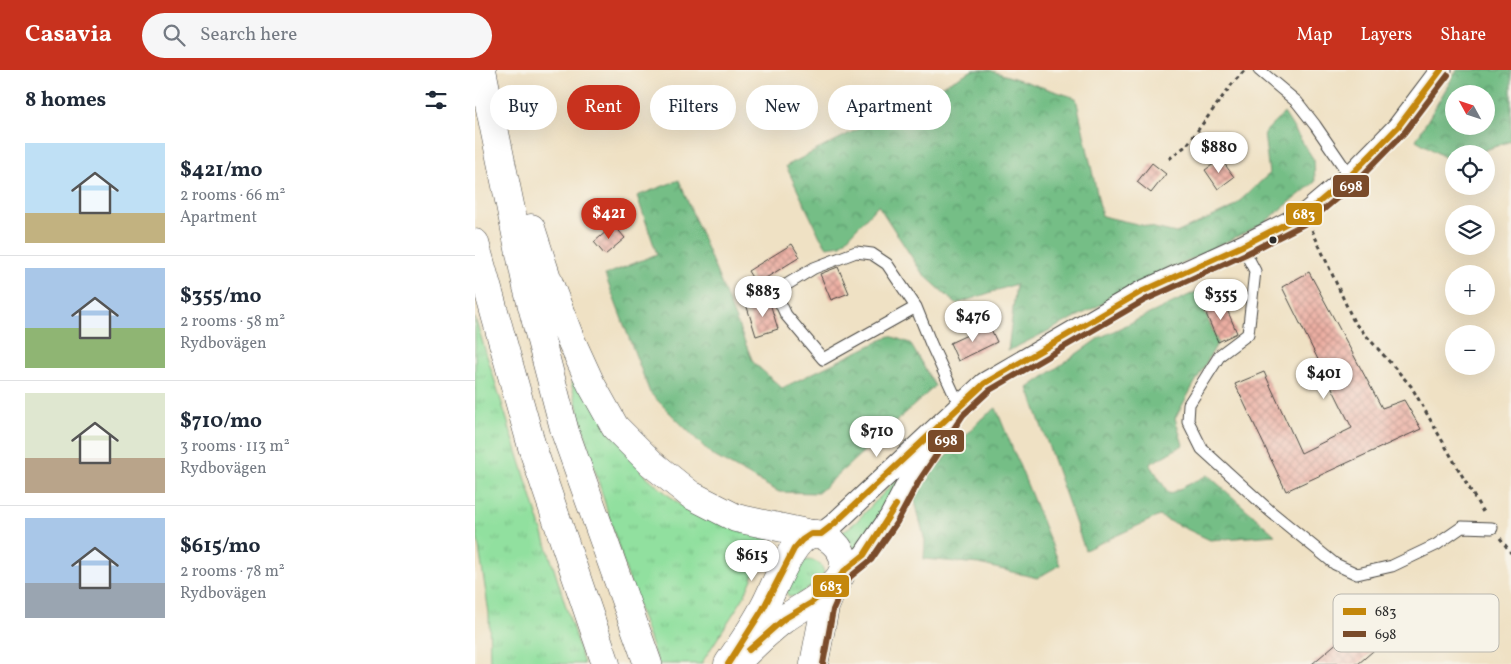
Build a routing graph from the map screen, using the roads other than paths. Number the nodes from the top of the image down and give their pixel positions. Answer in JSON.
{"nodes":[{"id":1,"x":482,"y":70,"type":"edge"},
{"id":2,"x":1259,"y":70,"type":"edge"},
{"id":3,"x":1441,"y":70,"type":"edge"},
{"id":4,"x":496,"y":138,"type":"junction"},
{"id":5,"x":1350,"y":176,"type":"junction"},
{"id":6,"x":475,"y":243,"type":"edge"},
{"id":7,"x":1242,"y":246,"type":"junction"},
{"id":8,"x":916,"y":306,"type":"junction"},
{"id":9,"x":960,"y":405,"type":"junction"},
{"id":10,"x":1492,"y":528,"type":"road end"},
{"id":11,"x":816,"y":534,"type":"junction"},
{"id":12,"x":840,"y":577,"type":"junction"},
{"id":13,"x":606,"y":664,"type":"edge"},
{"id":14,"x":648,"y":664,"type":"edge"},
{"id":15,"x":728,"y":664,"type":"edge"},
{"id":16,"x":735,"y":664,"type":"edge"},
{"id":17,"x":814,"y":664,"type":"edge"}],
"edges":[{"from":1,"to":4,"type":"main road"},
{"from":2,"to":5,"type":"lane"},
{"from":3,"to":5,"type":"street"},
{"from":4,"to":11,"type":"main road"},
{"from":4,"to":14,"type":"main road"},
{"from":5,"to":7,"type":"street"},
{"from":6,"to":13,"type":"main road"},
{"from":7,"to":9,"type":"street"},
{"from":7,"to":10,"type":"lane"},
{"from":8,"to":8,"type":"lane"},
{"from":8,"to":9,"type":"lane"},
{"from":9,"to":11,"type":"street"},
{"from":9,"to":12,"type":"street"},
{"from":11,"to":12,"type":"main road"},
{"from":11,"to":15,"type":"main road"},
{"from":12,"to":16,"type":"main road"},
{"from":12,"to":17,"type":"main road"}]}
